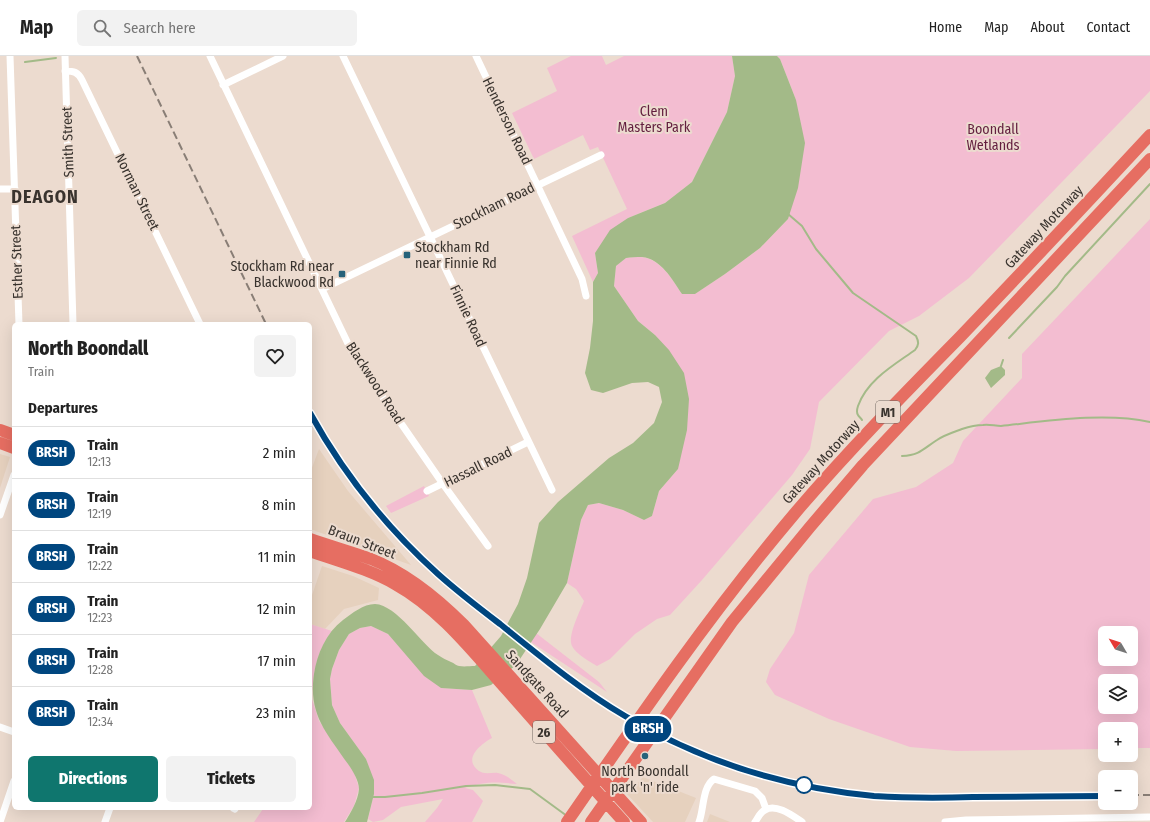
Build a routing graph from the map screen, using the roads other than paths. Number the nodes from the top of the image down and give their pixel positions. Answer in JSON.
{"nodes":[{"id":1,"x":10,"y":56,"type":"edge"},
{"id":2,"x":65,"y":56,"type":"edge"},
{"id":3,"x":210,"y":56,"type":"edge"},
{"id":4,"x":283,"y":56,"type":"edge"},
{"id":5,"x":343,"y":56,"type":"edge"},
{"id":6,"x":476,"y":56,"type":"edge"},
{"id":7,"x":65,"y":71,"type":"junction"},
{"id":8,"x":223,"y":85,"type":"junction"},
{"id":9,"x":1150,"y":135,"type":"edge"},
{"id":10,"x":601,"y":155,"type":"dead end"},
{"id":11,"x":1150,"y":159,"type":"edge"},
{"id":12,"x":538,"y":185,"type":"junction"},
{"id":13,"x":0,"y":189,"type":"edge"},
{"id":14,"x":15,"y":189,"type":"junction"},
{"id":15,"x":430,"y":237,"type":"junction"},
{"id":16,"x":322,"y":289,"type":"junction"},
{"id":17,"x":586,"y":296,"type":"dead end"},
{"id":18,"x":19,"y":322,"type":"edge"},
{"id":19,"x":73,"y":322,"type":"edge"},
{"id":20,"x":199,"y":322,"type":"edge"},
{"id":21,"x":0,"y":430,"type":"edge"},
{"id":22,"x":12,"y":434,"type":"edge"},
{"id":23,"x":528,"y":442,"type":"junction"},
{"id":24,"x":0,"y":443,"type":"edge"},
{"id":25,"x":12,"y":447,"type":"edge"},
{"id":26,"x":12,"y":481,"type":"edge"},
{"id":27,"x":443,"y":484,"type":"junction"},
{"id":28,"x":552,"y":490,"type":"dead end"},
{"id":29,"x":427,"y":492,"type":"dead end"},
{"id":30,"x":0,"y":515,"type":"edge"},
{"id":31,"x":312,"y":540,"type":"edge"},
{"id":32,"x":488,"y":546,"type":"dead end"},
{"id":33,"x":312,"y":552,"type":"edge"},
{"id":34,"x":398,"y":579,"type":"junction"},
{"id":35,"x":510,"y":686,"type":"junction"},
{"id":36,"x":0,"y":727,"type":"edge"},
{"id":37,"x":12,"y":731,"type":"edge"},
{"id":38,"x":12,"y":787,"type":"edge"},
{"id":39,"x":766,"y":809,"type":"junction"},
{"id":40,"x":109,"y":810,"type":"edge"},
{"id":41,"x":1150,"y":817,"type":"edge"},
{"id":42,"x":0,"y":822,"type":"edge"},
{"id":43,"x":105,"y":822,"type":"edge"},
{"id":44,"x":567,"y":822,"type":"edge"},
{"id":45,"x":591,"y":822,"type":"edge"},
{"id":46,"x":624,"y":822,"type":"edge"},
{"id":47,"x":641,"y":822,"type":"edge"},
{"id":48,"x":699,"y":822,"type":"edge"},
{"id":49,"x":755,"y":822,"type":"edge"},
{"id":50,"x":802,"y":822,"type":"edge"},
{"id":51,"x":945,"y":822,"type":"edge"}],
"edges":[{"from":1,"to":14,"type":"street","name":"Esther Street"},
{"from":2,"to":7,"type":"street","name":"Smith Street"},
{"from":3,"to":8,"type":"street","name":"Blackwood Road"},
{"from":4,"to":8,"type":"street"},
{"from":5,"to":15,"type":"street","name":"Finnie Road"},
{"from":6,"to":12,"type":"street","name":"Henderson Road"},
{"from":7,"to":19,"type":"street","name":"Smith Street"},
{"from":7,"to":20,"type":"street","name":"Norman Street"},
{"from":8,"to":16,"type":"street","name":"Blackwood Road"},
{"from":9,"to":44,"type":"highway","name":"Gateway Motorway","number":"M1"},
{"from":10,"to":12,"type":"street","name":"Stockham Road"},
{"from":11,"to":45,"type":"highway","number":"M1"},
{"from":12,"to":15,"type":"street","name":"Stockham Road"},
{"from":12,"to":17,"type":"street","name":"Henderson Road"},
{"from":13,"to":14,"type":"street"},
{"from":14,"to":18,"type":"street","name":"Esther Street"},
{"from":15,"to":16,"type":"street","name":"Stockham Road"},
{"from":15,"to":23,"type":"street","name":"Finnie Road"},
{"from":16,"to":27,"type":"street","name":"Blackwood Road"},
{"from":21,"to":22,"type":"highway"},
{"from":23,"to":27,"type":"street","name":"Hassall Road"},
{"from":23,"to":28,"type":"street","name":"Finnie Road"},
{"from":24,"to":25,"type":"highway"},
{"from":26,"to":30,"type":"street"},
{"from":27,"to":29,"type":"street","name":"Hassall Road"},
{"from":27,"to":32,"type":"street","name":"Blackwood Road"},
{"from":31,"to":34,"type":"highway","name":"Braun Street","number":"26"},
{"from":33,"to":34,"type":"highway","name":"Braun Street","number":"26"},
{"from":34,"to":35,"type":"highway","name":"Sandgate Road","number":"26"},
{"from":35,"to":46,"type":"highway","name":"Sandgate Road","number":"26"},
{"from":35,"to":47,"type":"highway","name":"Sandgate Road","number":"26"},
{"from":36,"to":37,"type":"street"},
{"from":38,"to":42,"type":"street"},
{"from":39,"to":48,"type":"street"},
{"from":39,"to":49,"type":"street"},
{"from":39,"to":50,"type":"street"},
{"from":40,"to":43,"type":"street"},
{"from":41,"to":51,"type":"street"}]}
